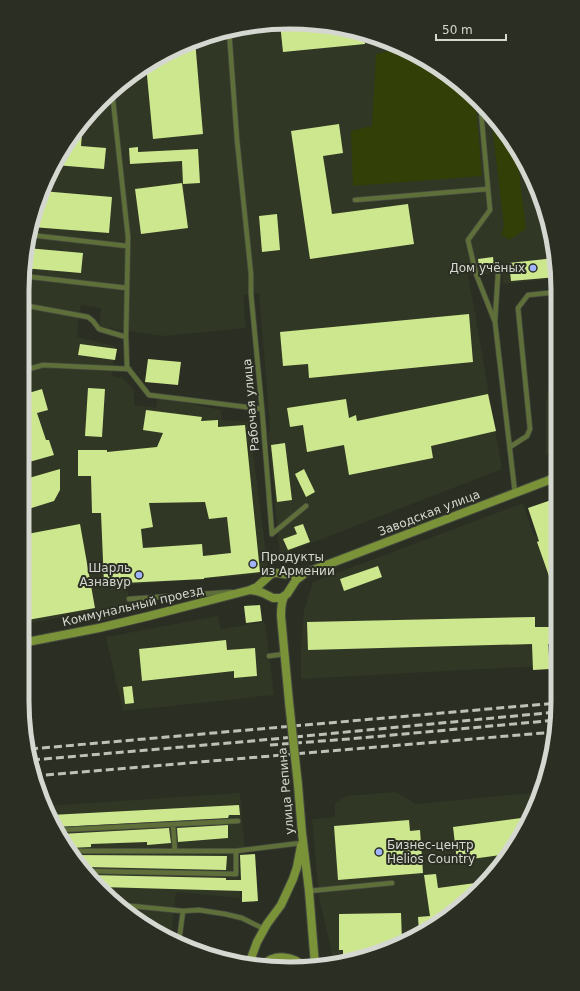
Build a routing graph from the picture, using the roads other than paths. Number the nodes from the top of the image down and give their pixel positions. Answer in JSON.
{"nodes":[{"id":1,"x":229,"y":36,"type":"edge"},
{"id":2,"x":113,"y":98,"type":"edge"},
{"id":3,"x":481,"y":112,"type":"edge"},
{"id":4,"x":488,"y":188,"type":"junction"},
{"id":5,"x":355,"y":200,"type":"dead end"},
{"id":6,"x":35,"y":236,"type":"edge"},
{"id":7,"x":128,"y":246,"type":"junction"},
{"id":8,"x":498,"y":274,"type":"dead end"},
{"id":9,"x":30,"y":277,"type":"edge"},
{"id":10,"x":127,"y":288,"type":"junction"},
{"id":11,"x":551,"y":293,"type":"edge"},
{"id":12,"x":29,"y":306,"type":"edge"},
{"id":13,"x":495,"y":322,"type":"junction"},
{"id":14,"x":126,"y":338,"type":"junction"},
{"id":15,"x":29,"y":369,"type":"edge"},
{"id":16,"x":128,"y":369,"type":"junction"},
{"id":17,"x":262,"y":409,"type":"junction"},
{"id":18,"x":510,"y":447,"type":"junction"},
{"id":19,"x":551,"y":479,"type":"edge"},
{"id":20,"x":515,"y":493,"type":"junction"},
{"id":21,"x":306,"y":506,"type":"dead end"},
{"id":22,"x":308,"y":572,"type":"junction"},
{"id":23,"x":282,"y":574,"type":"junction"},
{"id":24,"x":267,"y":578,"type":"junction"},
{"id":25,"x":250,"y":590,"type":"junction"},
{"id":26,"x":240,"y":593,"type":"junction"},
{"id":27,"x":287,"y":594,"type":"junction"},
{"id":28,"x":271,"y":597,"type":"junction"},
{"id":29,"x":129,"y":599,"type":"dead end"},
{"id":30,"x":281,"y":616,"type":"junction"},
{"id":31,"x":29,"y":642,"type":"edge"},
{"id":32,"x":285,"y":654,"type":"junction"},
{"id":33,"x":269,"y":656,"type":"dead end"},
{"id":34,"x":238,"y":821,"type":"dead end"},
{"id":35,"x":173,"y":825,"type":"junction"},
{"id":36,"x":63,"y":830,"type":"edge"},
{"id":37,"x":302,"y":833,"type":"junction"},
{"id":38,"x":301,"y":843,"type":"junction"},
{"id":39,"x":77,"y":851,"type":"edge"},
{"id":40,"x":175,"y":851,"type":"junction"},
{"id":41,"x":236,"y":851,"type":"junction"},
{"id":42,"x":92,"y":871,"type":"edge"},
{"id":43,"x":392,"y":883,"type":"dead end"},
{"id":44,"x":309,"y":891,"type":"junction"},
{"id":45,"x":128,"y":906,"type":"edge"},
{"id":46,"x":183,"y":911,"type":"junction"},
{"id":47,"x":264,"y":929,"type":"junction"},
{"id":48,"x":180,"y":937,"type":"edge"},
{"id":49,"x":251,"y":959,"type":"edge"},
{"id":50,"x":269,"y":961,"type":"edge"},
{"id":51,"x":315,"y":961,"type":"edge"},
{"id":52,"x":298,"y":962,"type":"edge"}],
"edges":[{"from":1,"to":17,"type":"lane","name":"Рабочая улица"},
{"from":2,"to":7,"type":"lane"},
{"from":3,"to":4,"type":"lane"},
{"from":4,"to":5,"type":"lane"},
{"from":4,"to":13,"type":"lane"},
{"from":6,"to":7,"type":"lane"},
{"from":7,"to":10,"type":"lane"},
{"from":8,"to":13,"type":"lane"},
{"from":9,"to":10,"type":"lane"},
{"from":10,"to":14,"type":"lane"},
{"from":11,"to":18,"type":"lane"},
{"from":12,"to":14,"type":"lane"},
{"from":13,"to":18,"type":"lane"},
{"from":14,"to":16,"type":"lane"},
{"from":15,"to":16,"type":"lane"},
{"from":16,"to":17,"type":"lane"},
{"from":17,"to":21,"type":"lane","name":"Рабочая улица"},
{"from":18,"to":20,"type":"lane"},
{"from":19,"to":20,"type":"street","name":"Заводская улица"},
{"from":20,"to":22,"type":"street","name":"Заводская улица"},
{"from":22,"to":23,"type":"street","name":"Заводская улица"},
{"from":22,"to":27,"type":"street","name":"Заводская улица"},
{"from":23,"to":24,"type":"street"},
{"from":23,"to":27,"type":"street"},
{"from":24,"to":25,"type":"street","name":"Коммунальный проезд"},
{"from":24,"to":28,"type":"street"},
{"from":25,"to":26,"type":"street","name":"Коммунальный проезд"},
{"from":25,"to":28,"type":"street"},
{"from":26,"to":29,"type":"lane"},
{"from":26,"to":31,"type":"street","name":"Коммунальный проезд"},
{"from":27,"to":28,"type":"street"},
{"from":27,"to":30,"type":"street","name":"улица Репина"},
{"from":28,"to":30,"type":"street","name":"улица Репина"},
{"from":30,"to":32,"type":"street","name":"улица Репина"},
{"from":32,"to":33,"type":"lane"},
{"from":32,"to":37,"type":"street","name":"улица Репина","bridge":true},
{"from":34,"to":35,"type":"lane"},
{"from":35,"to":36,"type":"lane"},
{"from":35,"to":40,"type":"lane"},
{"from":37,"to":38,"type":"street"},
{"from":37,"to":44,"type":"street","name":"улица Репина"},
{"from":38,"to":41,"type":"lane"},
{"from":38,"to":47,"type":"street"},
{"from":39,"to":40,"type":"lane"},
{"from":40,"to":41,"type":"lane"},
{"from":41,"to":42,"type":"lane"},
{"from":43,"to":44,"type":"lane"},
{"from":44,"to":51,"type":"street","name":"улица Репина"},
{"from":45,"to":46,"type":"lane"},
{"from":46,"to":47,"type":"lane"},
{"from":46,"to":48,"type":"lane"},
{"from":47,"to":49,"type":"street"},
{"from":50,"to":52,"type":"street"}]}
